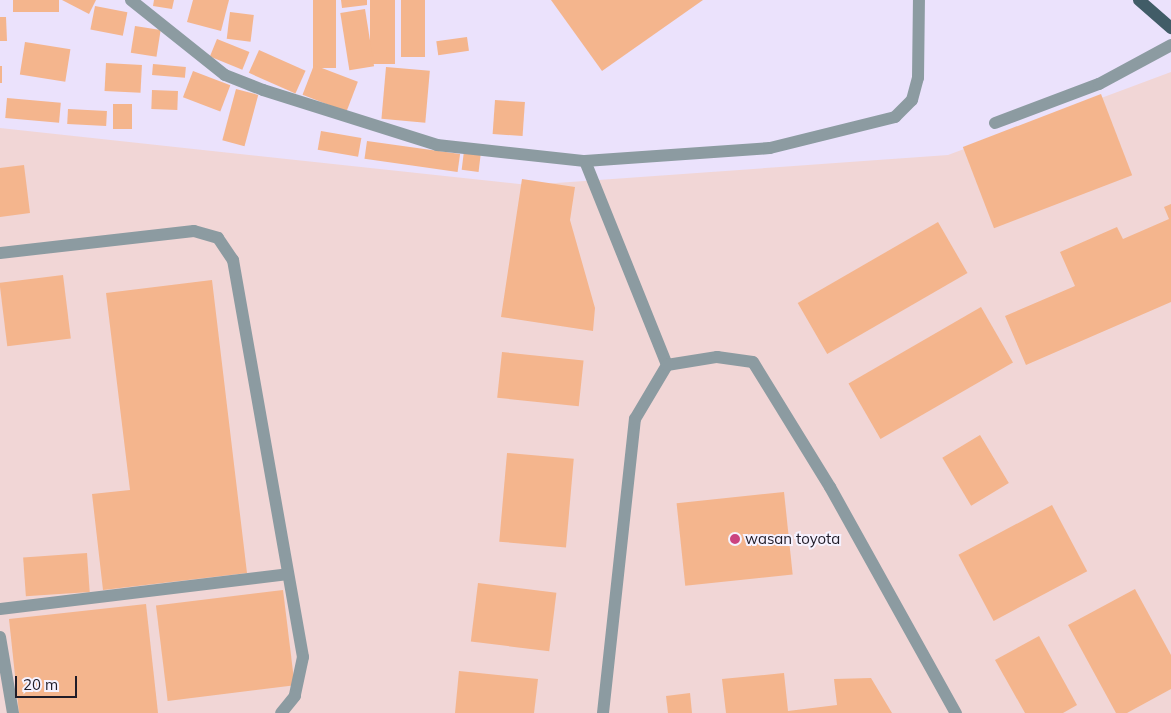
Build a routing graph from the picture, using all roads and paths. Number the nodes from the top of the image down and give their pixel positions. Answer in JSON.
{"nodes":[{"id":1,"x":131,"y":0,"type":"edge"},
{"id":2,"x":919,"y":0,"type":"edge"},
{"id":3,"x":1139,"y":0,"type":"edge"},
{"id":4,"x":1171,"y":28,"type":"edge"},
{"id":5,"x":1171,"y":45,"type":"edge"},
{"id":6,"x":995,"y":123,"type":"dead end"},
{"id":7,"x":585,"y":161,"type":"junction"},
{"id":8,"x":0,"y":253,"type":"edge"},
{"id":9,"x":667,"y":365,"type":"junction"},
{"id":10,"x":288,"y":574,"type":"junction"},
{"id":11,"x":0,"y":609,"type":"edge"},
{"id":12,"x":0,"y":637,"type":"edge"},
{"id":13,"x":13,"y":713,"type":"edge"},
{"id":14,"x":281,"y":713,"type":"edge"},
{"id":15,"x":603,"y":713,"type":"edge"},
{"id":16,"x":956,"y":713,"type":"edge"}],
"edges":[{"from":1,"to":7,"type":"street"},
{"from":2,"to":7,"type":"street"},
{"from":3,"to":4,"type":"main road"},
{"from":5,"to":6,"type":"street"},
{"from":7,"to":9,"type":"street"},
{"from":8,"to":10,"type":"street"},
{"from":9,"to":15,"type":"street"},
{"from":9,"to":16,"type":"street"},
{"from":10,"to":11,"type":"street"},
{"from":10,"to":14,"type":"street"},
{"from":12,"to":13,"type":"street"}]}
